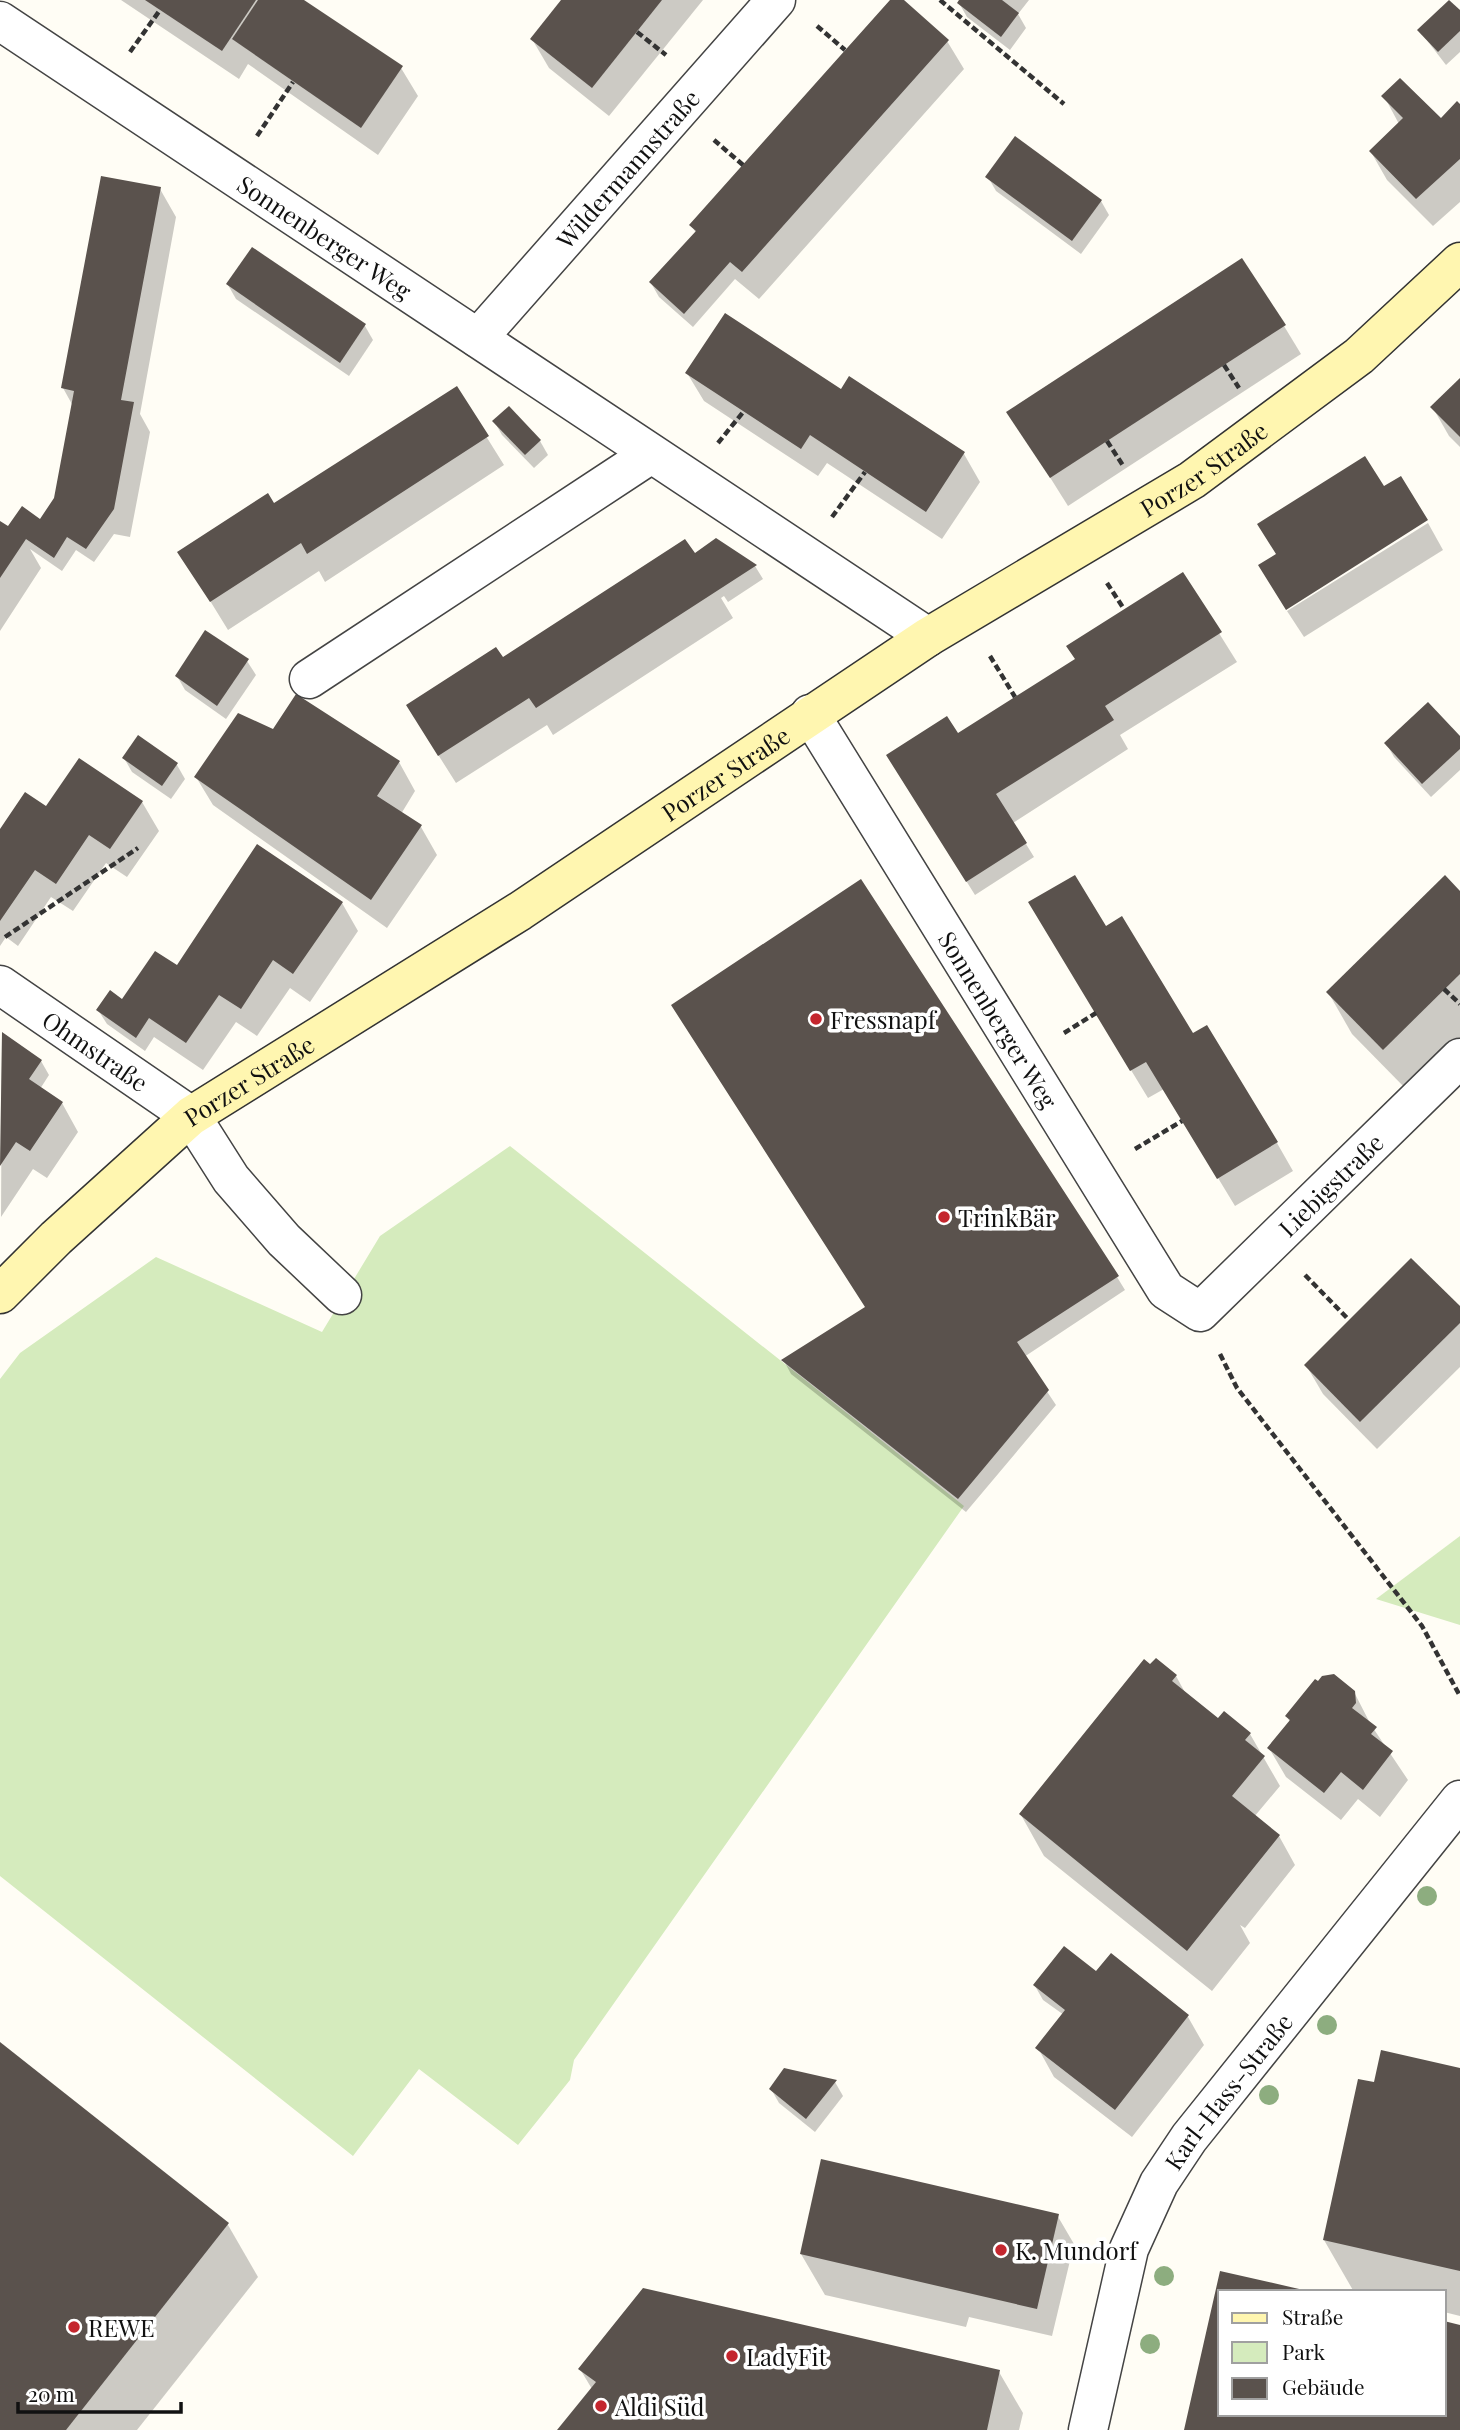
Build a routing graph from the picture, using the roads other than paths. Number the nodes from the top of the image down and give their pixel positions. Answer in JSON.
{"nodes":[{"id":1,"x":776,"y":0,"type":"edge"},
{"id":2,"x":0,"y":21,"type":"edge"},
{"id":3,"x":1460,"y":262,"type":"edge"},
{"id":4,"x":478,"y":338,"type":"junction"},
{"id":5,"x":651,"y":453,"type":"junction"},
{"id":6,"x":928,"y":637,"type":"junction"},
{"id":7,"x":309,"y":679,"type":"dead end"},
{"id":8,"x":810,"y":714,"type":"junction"},
{"id":9,"x":0,"y":985,"type":"edge"},
{"id":10,"x":1460,"y":1058,"type":"edge"},
{"id":11,"x":191,"y":1116,"type":"junction"},
{"id":12,"x":0,"y":1294,"type":"edge"},
{"id":13,"x":342,"y":1295,"type":"dead end"},
{"id":14,"x":1200,"y":1312,"type":"joint"},
{"id":15,"x":1460,"y":1800,"type":"edge"},
{"id":16,"x":1088,"y":2430,"type":"edge"}],
"edges":[{"from":1,"to":4,"type":"street","name":"Wildermannstraße"},
{"from":2,"to":4,"type":"street","name":"Sonnenberger Weg"},
{"from":3,"to":6,"type":"main road","name":"Porzer Straße"},
{"from":4,"to":5,"type":"street","name":"Sonnenberger Weg"},
{"from":5,"to":6,"type":"street","name":"Sonnenberger Weg"},
{"from":5,"to":7,"type":"street"},
{"from":6,"to":8,"type":"main road","name":"Porzer Straße"},
{"from":8,"to":11,"type":"main road","name":"Porzer Straße"},
{"from":8,"to":14,"type":"street","name":"Sonnenberger Weg"},
{"from":9,"to":11,"type":"street","name":"Ohmstraße"},
{"from":10,"to":14,"type":"street","name":"Liebigstraße"},
{"from":11,"to":12,"type":"main road","name":"Porzer Straße"},
{"from":11,"to":13,"type":"street"},
{"from":15,"to":16,"type":"street","name":"Karl-Hass-Straße"}]}
